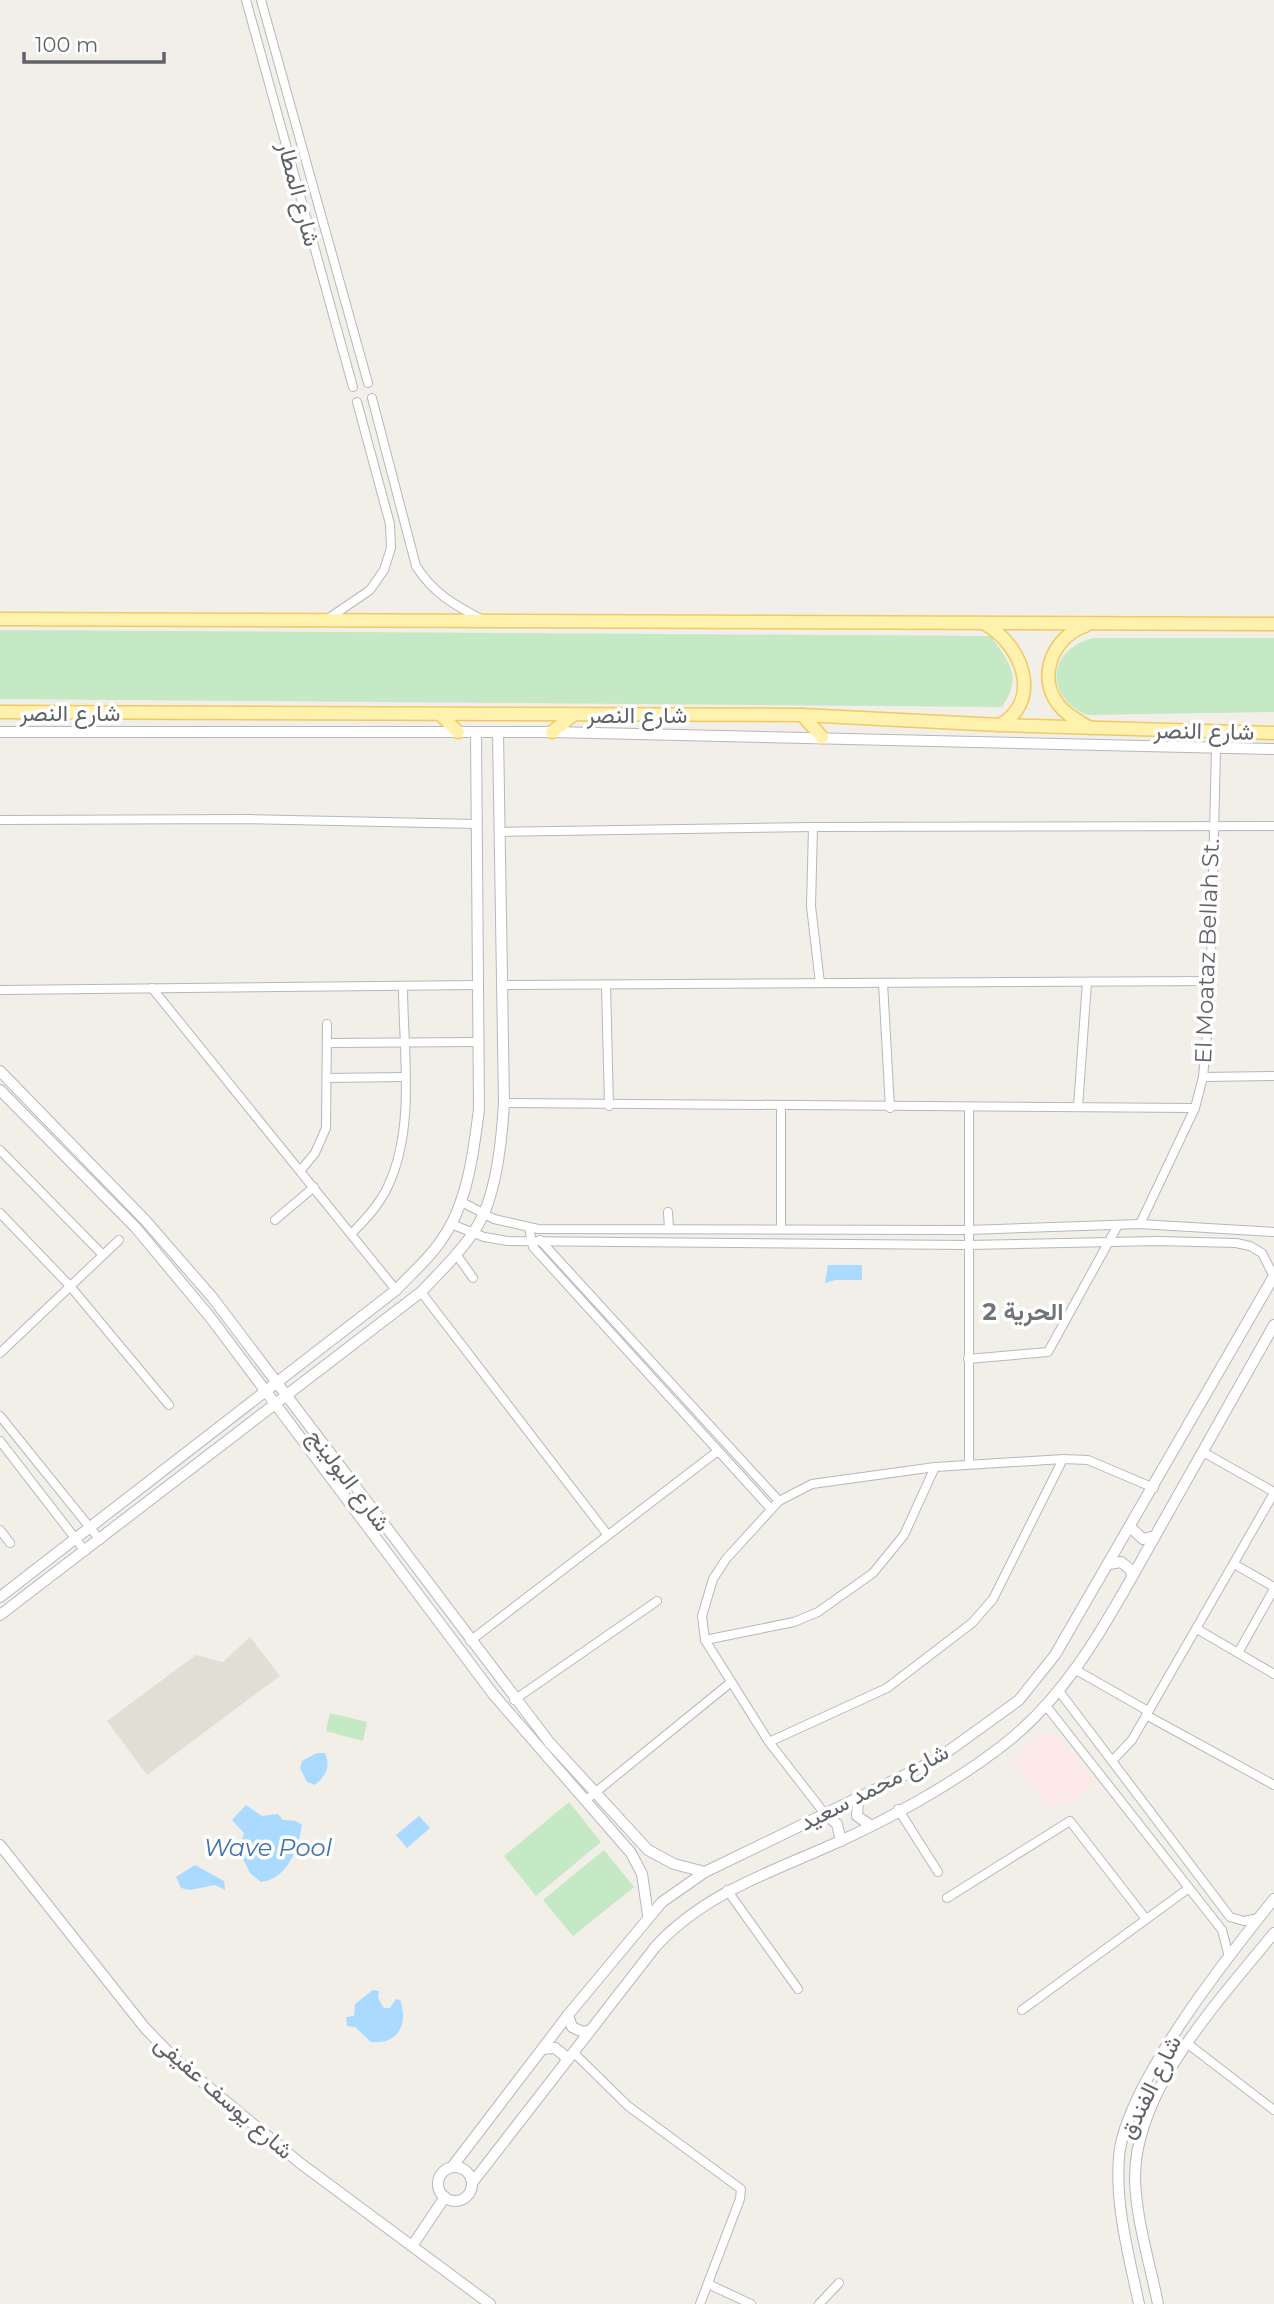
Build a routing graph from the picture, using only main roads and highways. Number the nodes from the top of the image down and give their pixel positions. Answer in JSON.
{"nodes":[{"id":1,"x":0,"y":619,"type":"edge"},
{"id":2,"x":984,"y":623,"type":"junction"},
{"id":3,"x":1095,"y":624,"type":"junction"},
{"id":4,"x":1274,"y":624,"type":"edge"},
{"id":5,"x":0,"y":712,"type":"edge"},
{"id":6,"x":440,"y":714,"type":"junction"},
{"id":7,"x":573,"y":715,"type":"junction"},
{"id":8,"x":802,"y":715,"type":"junction"},
{"id":9,"x":1000,"y":725,"type":"junction"},
{"id":10,"x":1091,"y":728,"type":"junction"},
{"id":11,"x":458,"y":732,"type":"road end"},
{"id":12,"x":552,"y":732,"type":"road end"},
{"id":13,"x":1274,"y":733,"type":"edge"},
{"id":14,"x":822,"y":737,"type":"road end"}],
"edges":[{"from":1,"to":2,"type":"main road"},
{"from":2,"to":3,"type":"main road"},
{"from":2,"to":9,"type":"main road"},
{"from":3,"to":4,"type":"main road"},
{"from":3,"to":10,"type":"main road"},
{"from":5,"to":6,"type":"main road","name":"شارع النصر"},
{"from":6,"to":7,"type":"main road","name":"شارع النصر"},
{"from":6,"to":11,"type":"main road"},
{"from":7,"to":8,"type":"main road","name":"شارع النصر"},
{"from":7,"to":12,"type":"main road"},
{"from":8,"to":9,"type":"main road","name":"شارع النصر"},
{"from":8,"to":14,"type":"main road"},
{"from":9,"to":10,"type":"main road","name":"شارع النصر"},
{"from":10,"to":13,"type":"main road","name":"شارع النصر"}]}
